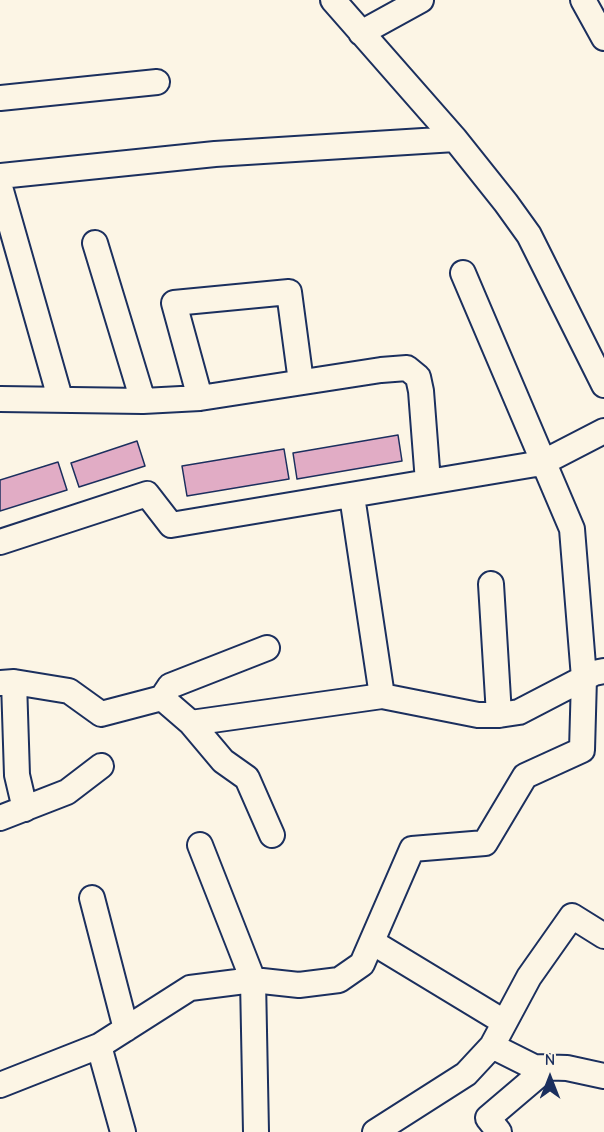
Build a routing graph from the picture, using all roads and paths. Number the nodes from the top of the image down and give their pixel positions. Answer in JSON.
{"nodes":[{"id":1,"x":333,"y":0,"type":"edge"},
{"id":2,"x":421,"y":0,"type":"edge"},
{"id":3,"x":583,"y":0,"type":"edge"},
{"id":4,"x":361,"y":33,"type":"junction"},
{"id":5,"x":604,"y":38,"type":"edge"},
{"id":6,"x":158,"y":82,"type":"dead end"},
{"id":7,"x":0,"y":98,"type":"edge"},
{"id":8,"x":455,"y":140,"type":"junction"},
{"id":9,"x":0,"y":176,"type":"edge"},
{"id":10,"x":0,"y":187,"type":"edge"},
{"id":11,"x":95,"y":243,"type":"dead end"},
{"id":12,"x":463,"y":273,"type":"dead end"},
{"id":13,"x":301,"y":382,"type":"junction"},
{"id":14,"x":604,"y":385,"type":"edge"},
{"id":15,"x":60,"y":398,"type":"junction"},
{"id":16,"x":200,"y":398,"type":"junction"},
{"id":17,"x":0,"y":399,"type":"edge"},
{"id":18,"x":143,"y":401,"type":"junction"},
{"id":19,"x":604,"y":431,"type":"edge"},
{"id":20,"x":542,"y":464,"type":"junction"},
{"id":21,"x":428,"y":482,"type":"junction"},
{"id":22,"x":352,"y":496,"type":"junction"},
{"id":23,"x":0,"y":542,"type":"edge"},
{"id":24,"x":491,"y":584,"type":"dead end"},
{"id":25,"x":267,"y":648,"type":"dead end"},
{"id":26,"x":594,"y":675,"type":"edge"},
{"id":27,"x":7,"y":683,"type":"edge"},
{"id":28,"x":382,"y":696,"type":"junction"},
{"id":29,"x":162,"y":698,"type":"junction"},
{"id":30,"x":499,"y":715,"type":"junction"},
{"id":31,"x":191,"y":723,"type":"junction"},
{"id":32,"x":101,"y":766,"type":"dead end"},
{"id":33,"x":25,"y":809,"type":"junction"},
{"id":34,"x":0,"y":818,"type":"edge"},
{"id":35,"x":272,"y":835,"type":"dead end"},
{"id":36,"x":200,"y":845,"type":"dead end"},
{"id":37,"x":92,"y":898,"type":"dead end"},
{"id":38,"x":604,"y":936,"type":"edge"},
{"id":39,"x":372,"y":942,"type":"junction"},
{"id":40,"x":253,"y":980,"type":"junction"},
{"id":41,"x":504,"y":1022,"type":"junction"},
{"id":42,"x":126,"y":1029,"type":"junction"},
{"id":43,"x":99,"y":1046,"type":"junction"},
{"id":44,"x":492,"y":1046,"type":"junction"},
{"id":45,"x":548,"y":1067,"type":"junction"},
{"id":46,"x":604,"y":1076,"type":"edge"},
{"id":47,"x":0,"y":1085,"type":"edge"},
{"id":48,"x":123,"y":1132,"type":"edge"},
{"id":49,"x":256,"y":1132,"type":"edge"},
{"id":50,"x":375,"y":1132,"type":"edge"},
{"id":51,"x":499,"y":1132,"type":"edge"}],
"edges":[{"from":1,"to":4,"type":"street"},
{"from":2,"to":4,"type":"street"},
{"from":3,"to":5,"type":"street"},
{"from":4,"to":8,"type":"street"},
{"from":6,"to":7,"type":"street"},
{"from":8,"to":9,"type":"street"},
{"from":8,"to":14,"type":"street"},
{"from":10,"to":15,"type":"street"},
{"from":11,"to":18,"type":"street"},
{"from":12,"to":20,"type":"street"},
{"from":13,"to":16,"type":"street"},
{"from":13,"to":16,"type":"street"},
{"from":13,"to":21,"type":"street"},
{"from":15,"to":17,"type":"street"},
{"from":15,"to":18,"type":"street"},
{"from":16,"to":18,"type":"street"},
{"from":19,"to":20,"type":"street"},
{"from":20,"to":21,"type":"street"},
{"from":20,"to":26,"type":"street"},
{"from":21,"to":22,"type":"street"},
{"from":22,"to":23,"type":"street"},
{"from":22,"to":28,"type":"street"},
{"from":24,"to":30,"type":"street"},
{"from":25,"to":29,"type":"street"},
{"from":26,"to":30,"type":"street"},
{"from":26,"to":39,"type":"street"},
{"from":27,"to":29,"type":"street"},
{"from":27,"to":33,"type":"street"},
{"from":28,"to":30,"type":"street"},
{"from":28,"to":31,"type":"street"},
{"from":29,"to":31,"type":"street"},
{"from":31,"to":35,"type":"street"},
{"from":32,"to":33,"type":"street"},
{"from":33,"to":34,"type":"street"},
{"from":36,"to":40,"type":"street"},
{"from":37,"to":42,"type":"street"},
{"from":38,"to":41,"type":"street"},
{"from":39,"to":40,"type":"street"},
{"from":39,"to":41,"type":"street"},
{"from":40,"to":42,"type":"street"},
{"from":40,"to":49,"type":"street"},
{"from":41,"to":44,"type":"street"},
{"from":42,"to":43,"type":"street"},
{"from":43,"to":47,"type":"street"},
{"from":43,"to":48,"type":"street"},
{"from":44,"to":45,"type":"street"},
{"from":44,"to":50,"type":"street"},
{"from":45,"to":46,"type":"street"},
{"from":45,"to":51,"type":"street"}]}
